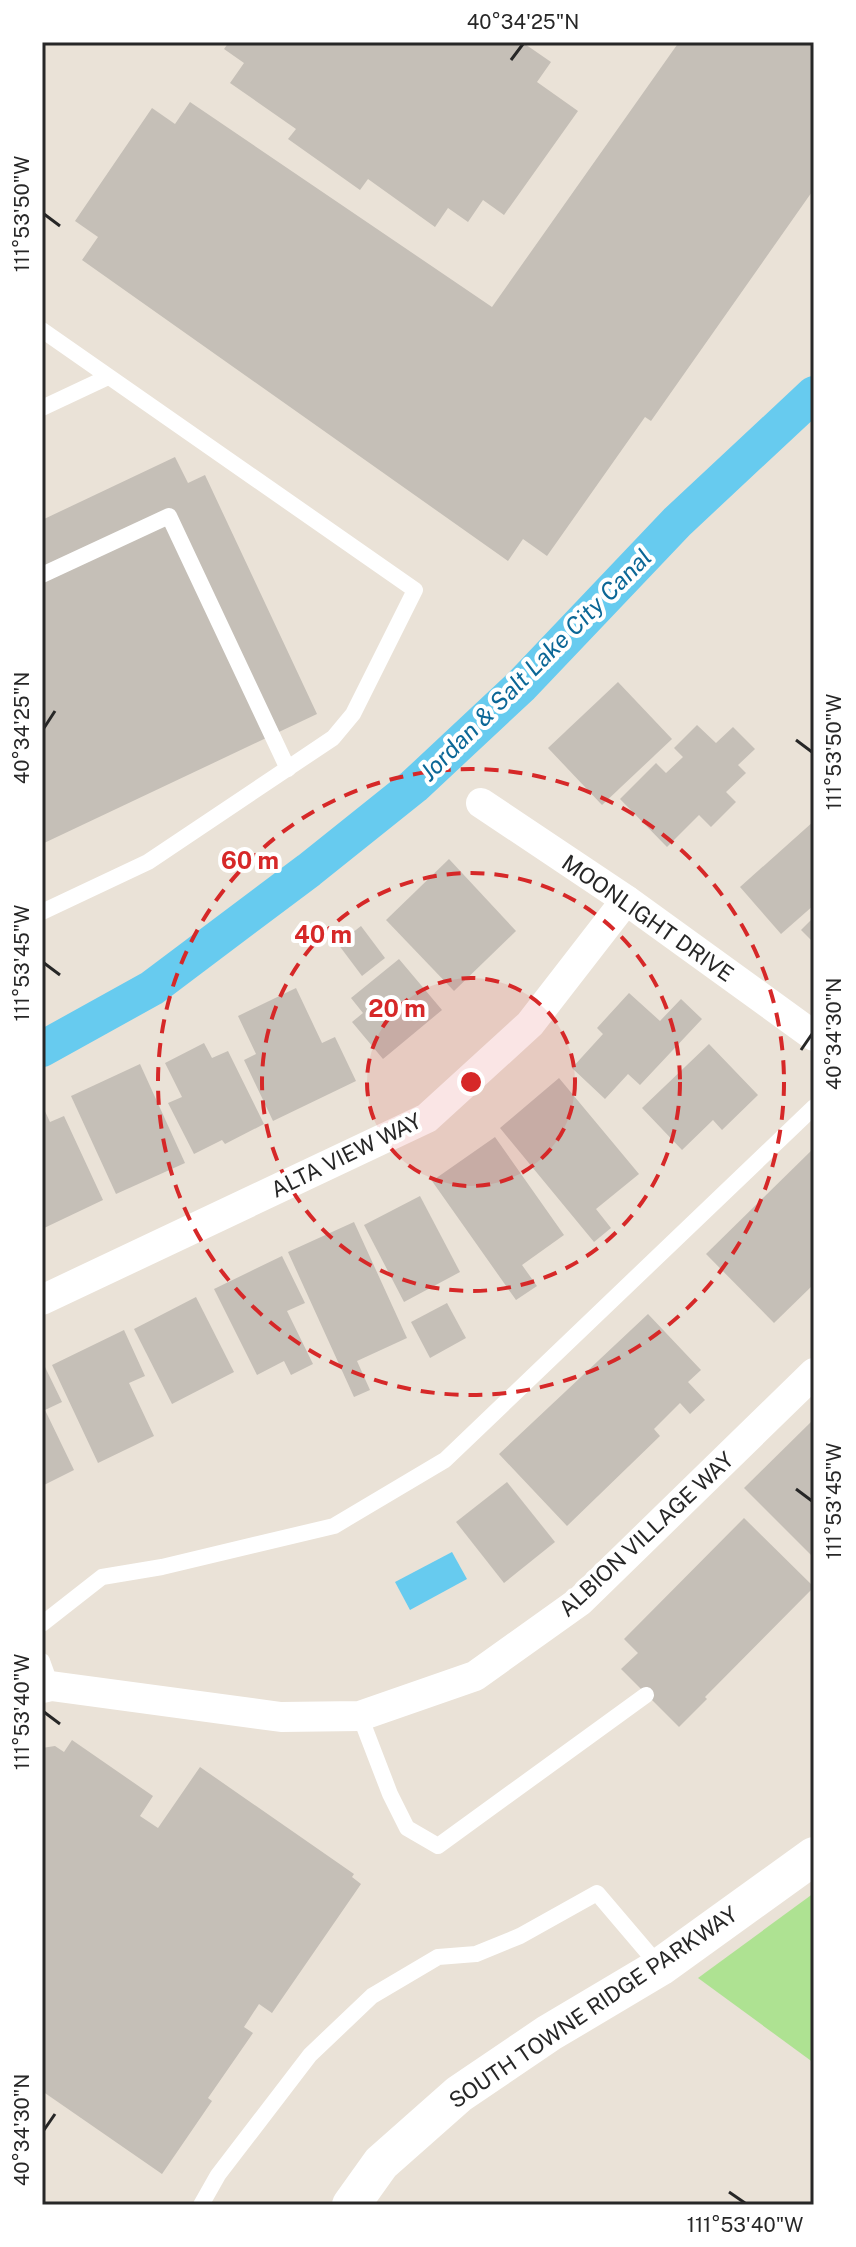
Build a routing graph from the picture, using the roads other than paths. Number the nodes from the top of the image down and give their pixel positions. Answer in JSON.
{"nodes":[{"id":1,"x":42,"y":330,"type":"edge"},
{"id":2,"x":108,"y":377,"type":"junction"},
{"id":3,"x":42,"y":408,"type":"edge"},
{"id":4,"x":42,"y":575,"type":"edge"},
{"id":5,"x":288,"y":769,"type":"junction"},
{"id":6,"x":481,"y":803,"type":"dead end"},
{"id":7,"x":626,"y":900,"type":"junction"},
{"id":8,"x":42,"y":912,"type":"edge"},
{"id":9,"x":814,"y":1036,"type":"edge"},
{"id":10,"x":814,"y":1107,"type":"edge"},
{"id":11,"x":42,"y":1300,"type":"edge"},
{"id":12,"x":814,"y":1373,"type":"edge"},
{"id":13,"x":42,"y":1624,"type":"edge"},
{"id":14,"x":45,"y":1678,"type":"edge"},
{"id":15,"x":646,"y":1695,"type":"dead end"},
{"id":16,"x":360,"y":1716,"type":"junction"},
{"id":17,"x":814,"y":1856,"type":"edge"},
{"id":18,"x":660,"y":1967,"type":"junction"},
{"id":19,"x":201,"y":2205,"type":"edge"},
{"id":20,"x":351,"y":2205,"type":"edge"}],
"edges":[{"from":1,"to":2,"type":"lane"},
{"from":2,"to":3,"type":"lane"},
{"from":2,"to":5,"type":"lane"},
{"from":4,"to":5,"type":"lane"},
{"from":5,"to":8,"type":"lane"},
{"from":6,"to":7,"type":"street","name":"MOONLIGHT DRIVE"},
{"from":7,"to":9,"type":"street","name":"MOONLIGHT DRIVE"},
{"from":7,"to":11,"type":"street","name":"ALTA VIEW WAY"},
{"from":10,"to":13,"type":"lane"},
{"from":12,"to":16,"type":"street","name":"ALBION VILLAGE WAY"},
{"from":14,"to":16,"type":"street","name":"ALBION VILLAGE WAY"},
{"from":15,"to":16,"type":"lane"},
{"from":17,"to":18,"type":"street","name":"SOUTH TOWNE RIDGE PARKWAY"},
{"from":18,"to":19,"type":"lane"},
{"from":18,"to":20,"type":"street","name":"SOUTH TOWNE RIDGE PARKWAY"}]}
